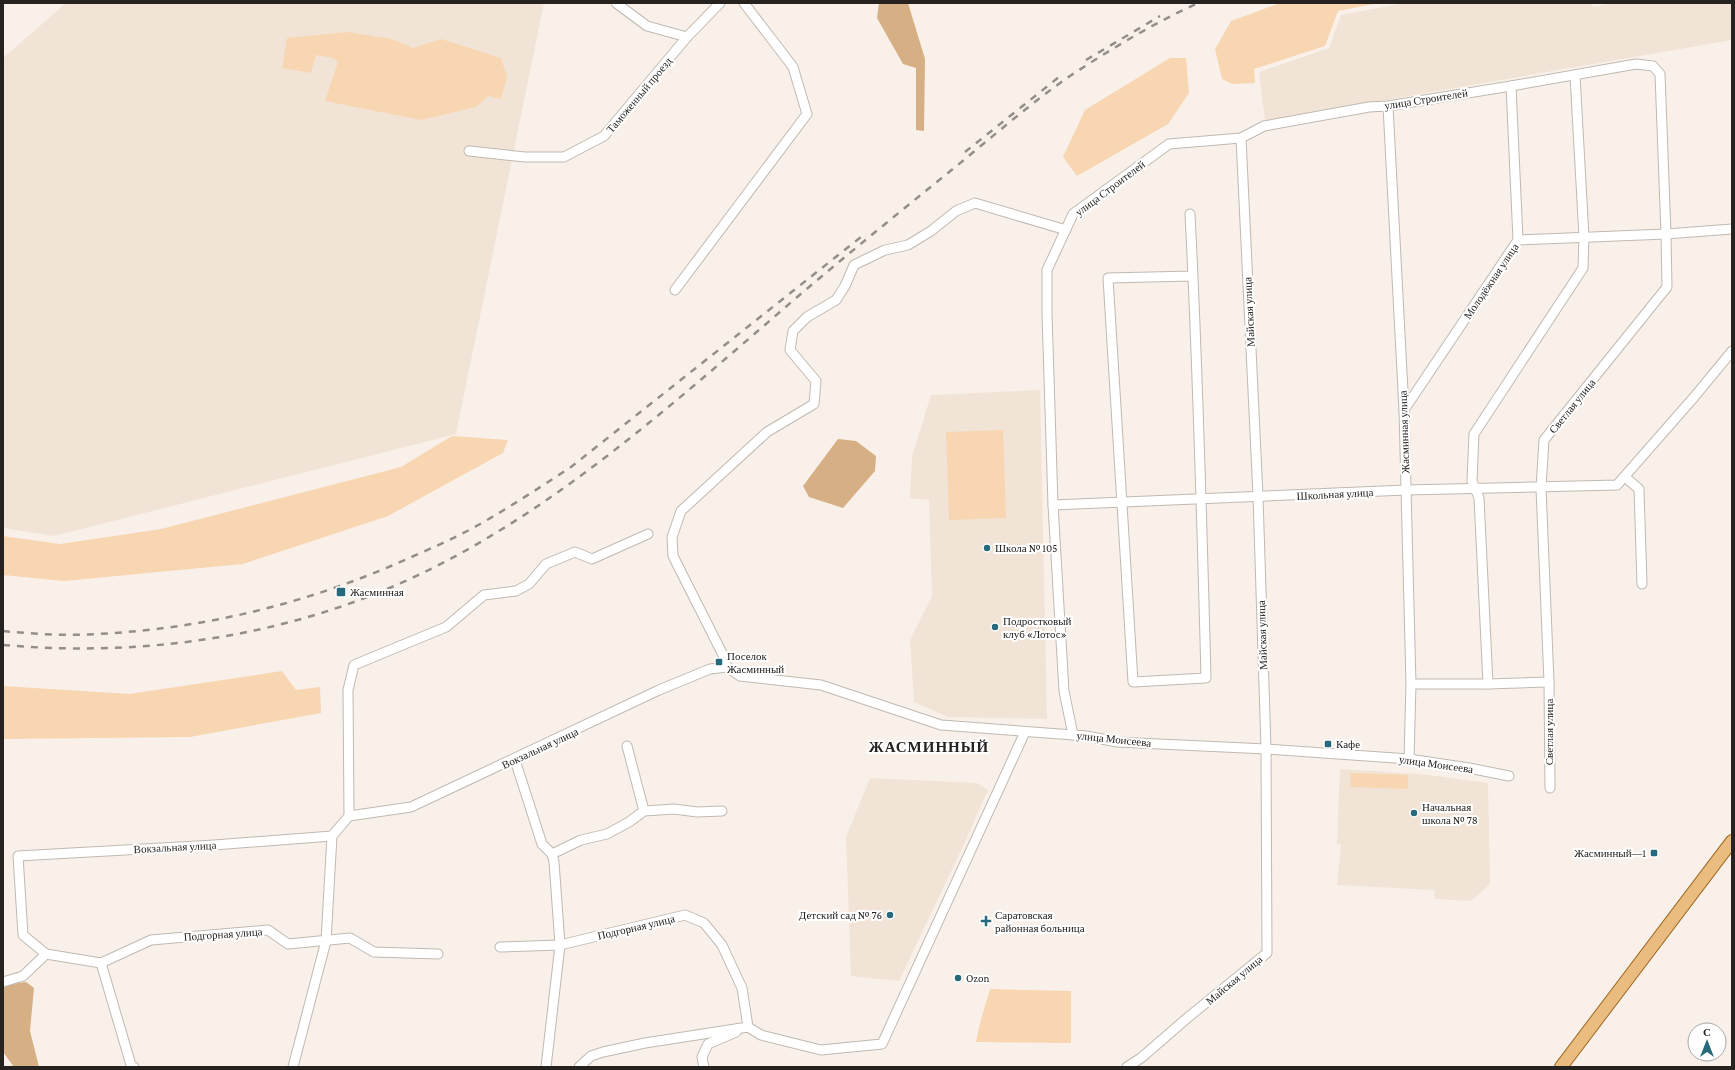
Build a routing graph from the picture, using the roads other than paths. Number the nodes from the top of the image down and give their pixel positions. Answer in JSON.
{"nodes":[{"id":1,"x":616,"y":3,"type":"edge"},
{"id":2,"x":720,"y":3,"type":"edge"},
{"id":3,"x":744,"y":3,"type":"edge"},
{"id":4,"x":687,"y":37,"type":"junction"},
{"id":5,"x":1636,"y":64,"type":"joint"},
{"id":6,"x":1575,"y":75,"type":"junction"},
{"id":7,"x":1511,"y":86,"type":"junction"},
{"id":8,"x":1388,"y":106,"type":"junction"},
{"id":9,"x":1242,"y":138,"type":"junction"},
{"id":10,"x":469,"y":151,"type":"dead end"},
{"id":11,"x":1190,"y":214,"type":"dead end"},
{"id":12,"x":1732,"y":228,"type":"edge"},
{"id":13,"x":1066,"y":230,"type":"junction"},
{"id":14,"x":1666,"y":234,"type":"junction"},
{"id":15,"x":1584,"y":237,"type":"junction"},
{"id":16,"x":1518,"y":240,"type":"junction"},
{"id":17,"x":1193,"y":276,"type":"junction"},
{"id":18,"x":674,"y":290,"type":"dead end"},
{"id":19,"x":1732,"y":350,"type":"edge"},
{"id":20,"x":1404,"y":410,"type":"junction"},
{"id":21,"x":1624,"y":477,"type":"junction"},
{"id":22,"x":1541,"y":488,"type":"junction"},
{"id":23,"x":1475,"y":489,"type":"junction"},
{"id":24,"x":1406,"y":490,"type":"junction"},
{"id":25,"x":1258,"y":496,"type":"junction"},
{"id":26,"x":1201,"y":499,"type":"junction"},
{"id":27,"x":1121,"y":502,"type":"junction"},
{"id":28,"x":1053,"y":505,"type":"junction"},
{"id":29,"x":648,"y":534,"type":"dead end"},
{"id":30,"x":1642,"y":584,"type":"dead end"},
{"id":31,"x":727,"y":667,"type":"junction"},
{"id":32,"x":1549,"y":682,"type":"junction"},
{"id":33,"x":1411,"y":684,"type":"junction"},
{"id":34,"x":1488,"y":684,"type":"junction"},
{"id":35,"x":1025,"y":732,"type":"junction"},
{"id":36,"x":1073,"y":735,"type":"junction"},
{"id":37,"x":627,"y":746,"type":"dead end"},
{"id":38,"x":1266,"y":749,"type":"junction"},
{"id":39,"x":1409,"y":759,"type":"junction"},
{"id":40,"x":515,"y":760,"type":"junction"},
{"id":41,"x":1509,"y":776,"type":"dead end"},
{"id":42,"x":1550,"y":788,"type":"dead end"},
{"id":43,"x":644,"y":811,"type":"junction"},
{"id":44,"x":722,"y":811,"type":"dead end"},
{"id":45,"x":349,"y":816,"type":"junction"},
{"id":46,"x":332,"y":836,"type":"junction"},
{"id":47,"x":1732,"y":841,"type":"edge"},
{"id":48,"x":552,"y":854,"type":"junction"},
{"id":49,"x":326,"y":941,"type":"junction"},
{"id":50,"x":560,"y":945,"type":"junction"},
{"id":51,"x":500,"y":947,"type":"dead end"},
{"id":52,"x":46,"y":954,"type":"junction"},
{"id":53,"x":438,"y":954,"type":"dead end"},
{"id":54,"x":101,"y":963,"type":"junction"},
{"id":55,"x":3,"y":982,"type":"edge"},
{"id":56,"x":748,"y":1026,"type":"junction"},
{"id":57,"x":134,"y":1067,"type":"edge"},
{"id":58,"x":293,"y":1067,"type":"edge"},
{"id":59,"x":546,"y":1067,"type":"edge"},
{"id":60,"x":580,"y":1067,"type":"edge"},
{"id":61,"x":704,"y":1067,"type":"edge"},
{"id":62,"x":1127,"y":1067,"type":"edge"},
{"id":63,"x":1561,"y":1067,"type":"edge"}],
"edges":[{"from":1,"to":4,"type":"street"},
{"from":2,"to":4,"type":"street","name":"Таможенный проезд"},
{"from":3,"to":18,"type":"street"},
{"from":4,"to":10,"type":"street","name":"Таможенный проезд"},
{"from":5,"to":6,"type":"street","name":"улица Строителей"},
{"from":5,"to":14,"type":"street","name":"Светлая улица"},
{"from":6,"to":7,"type":"street","name":"улица Строителей"},
{"from":6,"to":15,"type":"street"},
{"from":7,"to":8,"type":"street","name":"улица Строителей"},
{"from":7,"to":16,"type":"street","name":"Молодёжная улица"},
{"from":8,"to":9,"type":"street","name":"улица Строителей"},
{"from":8,"to":20,"type":"street","name":"Жасминная улица"},
{"from":9,"to":13,"type":"street","name":"улица Строителей"},
{"from":9,"to":25,"type":"street","name":"Майская улица"},
{"from":11,"to":17,"type":"street"},
{"from":12,"to":14,"type":"street"},
{"from":13,"to":28,"type":"street","name":"улица Строителей"},
{"from":13,"to":31,"type":"street"},
{"from":14,"to":15,"type":"street"},
{"from":14,"to":22,"type":"street","name":"Светлая улица"},
{"from":15,"to":16,"type":"street"},
{"from":15,"to":23,"type":"street"},
{"from":16,"to":20,"type":"street","name":"Молодёжная улица"},
{"from":17,"to":26,"type":"street"},
{"from":17,"to":27,"type":"street"},
{"from":19,"to":21,"type":"street"},
{"from":20,"to":24,"type":"street","name":"Жасминная улица"},
{"from":21,"to":22,"type":"street","name":"Школьная улица"},
{"from":21,"to":30,"type":"street"},
{"from":22,"to":23,"type":"street","name":"Школьная улица"},
{"from":22,"to":32,"type":"street","name":"Светлая улица"},
{"from":23,"to":24,"type":"street","name":"Школьная улица"},
{"from":23,"to":34,"type":"street"},
{"from":24,"to":25,"type":"street","name":"Школьная улица"},
{"from":24,"to":33,"type":"street","name":"Жасминная улица"},
{"from":25,"to":26,"type":"street","name":"Школьная улица"},
{"from":25,"to":38,"type":"street","name":"Майская улица"},
{"from":26,"to":27,"type":"street","name":"Школьная улица"},
{"from":26,"to":27,"type":"street"},
{"from":27,"to":28,"type":"street","name":"Школьная улица"},
{"from":28,"to":36,"type":"street","name":"улица Строителей"},
{"from":29,"to":45,"type":"street"},
{"from":31,"to":35,"type":"street","name":"улица Моисеева"},
{"from":31,"to":40,"type":"street","name":"Вокзальная улица"},
{"from":32,"to":34,"type":"street"},
{"from":32,"to":42,"type":"street","name":"Светлая улица"},
{"from":33,"to":34,"type":"street"},
{"from":33,"to":39,"type":"street","name":"Жасминная улица"},
{"from":35,"to":36,"type":"street","name":"улица Моисеева"},
{"from":35,"to":56,"type":"street"},
{"from":36,"to":38,"type":"street","name":"улица Моисеева"},
{"from":37,"to":43,"type":"street"},
{"from":38,"to":39,"type":"street","name":"улица Моисеева"},
{"from":38,"to":62,"type":"street","name":"Майская улица"},
{"from":39,"to":41,"type":"street","name":"улица Моисеева"},
{"from":40,"to":45,"type":"street","name":"Вокзальная улица"},
{"from":40,"to":48,"type":"street"},
{"from":43,"to":44,"type":"street"},
{"from":43,"to":48,"type":"street"},
{"from":45,"to":46,"type":"street"},
{"from":46,"to":49,"type":"street"},
{"from":46,"to":52,"type":"street","name":"Вокзальная улица"},
{"from":47,"to":63,"type":"main road"},
{"from":48,"to":50,"type":"street"},
{"from":49,"to":53,"type":"street","name":"Подгорная улица"},
{"from":49,"to":54,"type":"street","name":"Подгорная улица"},
{"from":49,"to":58,"type":"street"},
{"from":50,"to":51,"type":"street","name":"Подгорная улица"},
{"from":50,"to":56,"type":"street","name":"Подгорная улица"},
{"from":50,"to":59,"type":"street"},
{"from":52,"to":54,"type":"street"},
{"from":52,"to":55,"type":"street"},
{"from":54,"to":57,"type":"street"},
{"from":56,"to":60,"type":"street"},
{"from":56,"to":61,"type":"street"}]}
